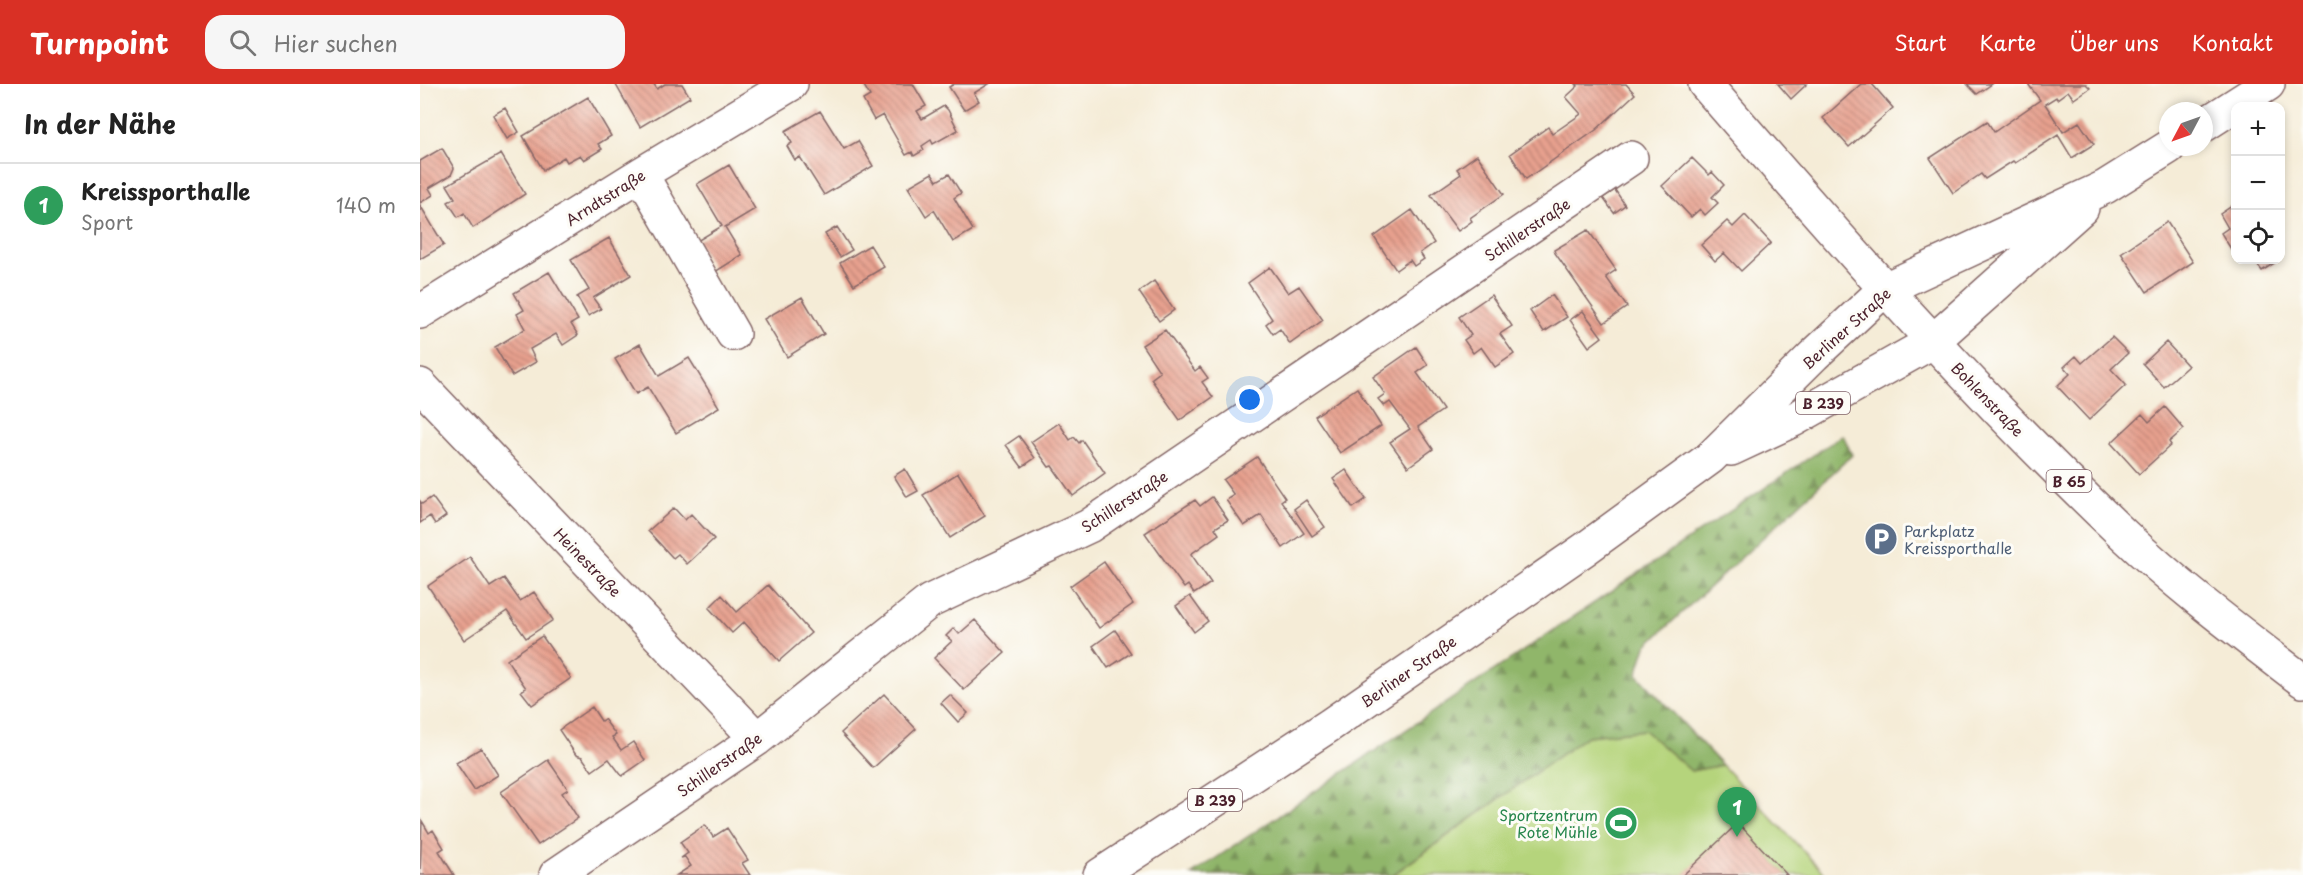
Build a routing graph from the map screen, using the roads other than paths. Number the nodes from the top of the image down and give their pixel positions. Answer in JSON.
{"nodes":[{"id":1,"x":791,"y":84,"type":"edge"},
{"id":2,"x":1705,"y":84,"type":"edge"},
{"id":3,"x":2268,"y":84,"type":"edge"},
{"id":4,"x":2213,"y":119,"type":"edge"},
{"id":5,"x":2159,"y":153,"type":"edge"},
{"id":6,"x":1630,"y":158,"type":"dead end"},
{"id":7,"x":640,"y":174,"type":"junction"},
{"id":8,"x":2105,"y":187,"type":"junction"},
{"id":9,"x":1885,"y":289,"type":"junction"},
{"id":10,"x":420,"y":312,"type":"edge"},
{"id":11,"x":733,"y":334,"type":"dead end"},
{"id":12,"x":1932,"y":342,"type":"junction"},
{"id":13,"x":420,"y":385,"type":"edge"},
{"id":14,"x":1710,"y":458,"type":"junction"},
{"id":15,"x":2303,"y":681,"type":"edge"},
{"id":16,"x":757,"y":739,"type":"junction"},
{"id":17,"x":556,"y":875,"type":"edge"},
{"id":18,"x":1100,"y":875,"type":"edge"}],
"edges":[{"from":1,"to":7,"type":"main road","name":"Arndtstraße"},
{"from":2,"to":9,"type":"main road","name":"Bohlenstraße","number":"B 65"},
{"from":3,"to":4,"type":"main road"},
{"from":5,"to":8,"type":"main road","name":"Berliner Straße","number":"B 239"},
{"from":6,"to":16,"type":"main road","name":"Schillerstraße"},
{"from":7,"to":10,"type":"main road","name":"Arndtstraße"},
{"from":7,"to":11,"type":"main road"},
{"from":8,"to":9,"type":"main road","name":"Berliner Straße","number":"B 239"},
{"from":8,"to":12,"type":"main road","name":"Berliner Straße","number":"B 239"},
{"from":9,"to":12,"type":"main road","name":"Bohlenstraße","number":"B 65"},
{"from":9,"to":14,"type":"main road","name":"Berliner Straße","number":"B 239"},
{"from":12,"to":14,"type":"main road","name":"Berliner Straße","number":"B 239"},
{"from":12,"to":15,"type":"main road","name":"Bohlenstraße","number":"B 65"},
{"from":13,"to":16,"type":"main road","name":"Heinestraße"},
{"from":14,"to":18,"type":"main road","name":"Berliner Straße","number":"B 239"},
{"from":16,"to":17,"type":"main road","name":"Schillerstraße"}]}
